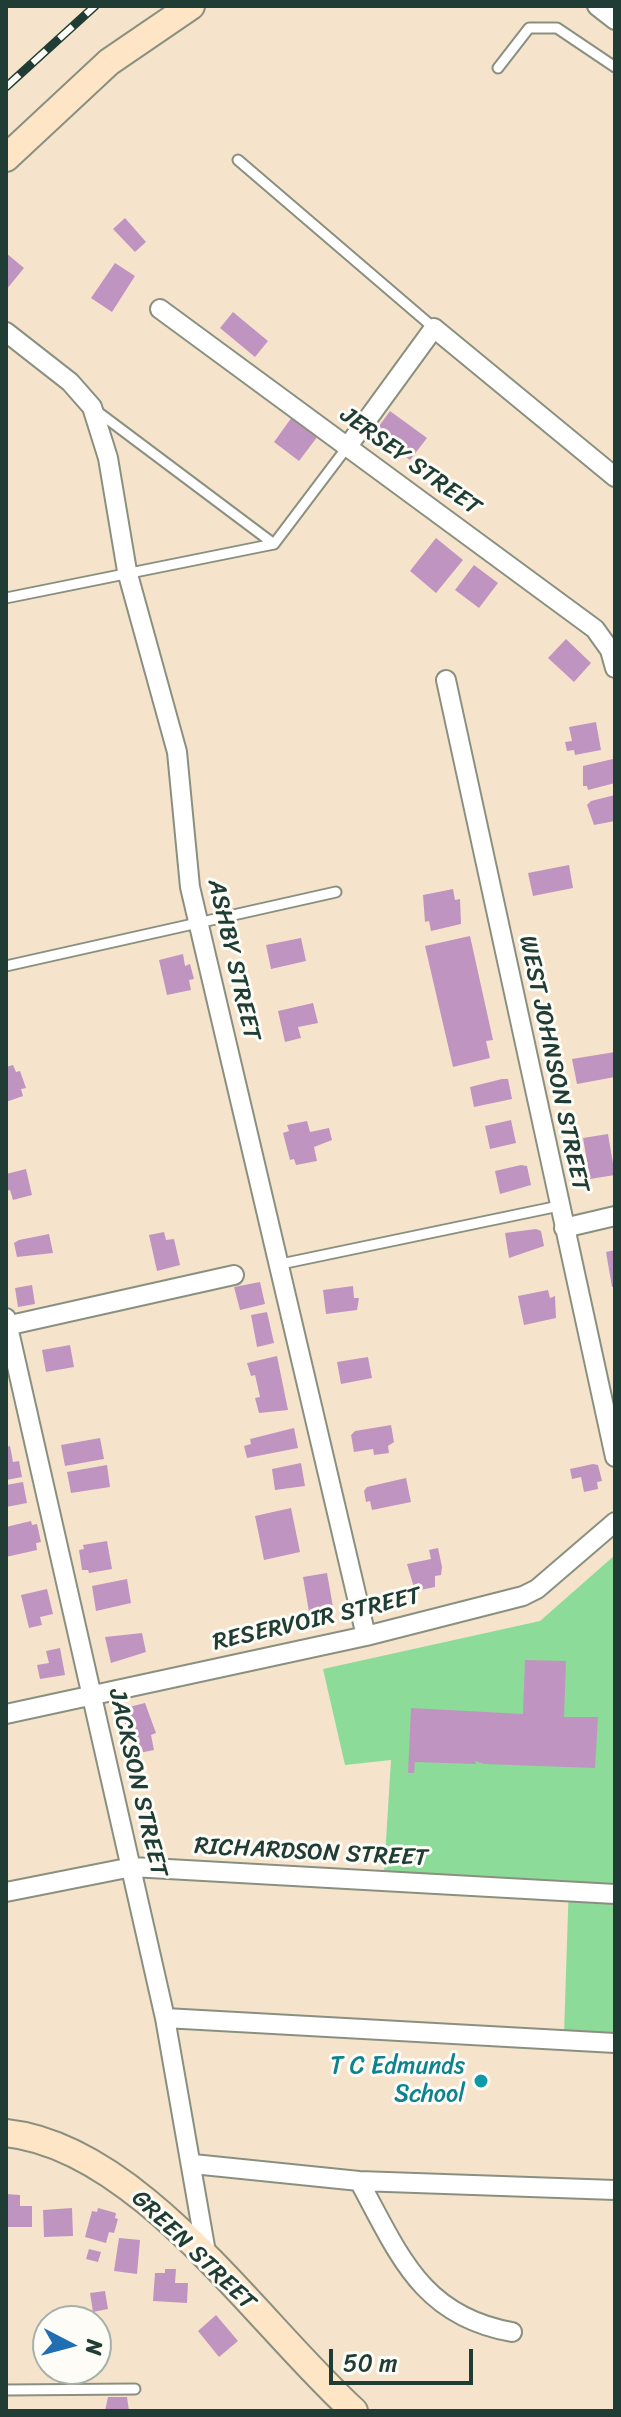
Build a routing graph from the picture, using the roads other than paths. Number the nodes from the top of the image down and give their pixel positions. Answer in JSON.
{"nodes":[{"id":1,"x":191,"y":6,"type":"edge"},
{"id":2,"x":597,"y":6,"type":"edge"},
{"id":3,"x":615,"y":20,"type":"edge"},
{"id":4,"x":615,"y":67,"type":"edge"},
{"id":5,"x":498,"y":68,"type":"dead end"},
{"id":6,"x":6,"y":158,"type":"edge"},
{"id":7,"x":238,"y":160,"type":"dead end"},
{"id":8,"x":160,"y":309,"type":"dead end"},
{"id":9,"x":434,"y":328,"type":"junction"},
{"id":10,"x":6,"y":332,"type":"edge"},
{"id":11,"x":92,"y":407,"type":"junction"},
{"id":12,"x":348,"y":446,"type":"junction"},
{"id":13,"x":615,"y":477,"type":"edge"},
{"id":14,"x":274,"y":544,"type":"junction"},
{"id":15,"x":127,"y":571,"type":"junction"},
{"id":16,"x":6,"y":598,"type":"edge"},
{"id":17,"x":613,"y":654,"type":"edge"},
{"id":18,"x":446,"y":680,"type":"dead end"},
{"id":19,"x":336,"y":892,"type":"dead end"},
{"id":20,"x":197,"y":921,"type":"junction"},
{"id":21,"x":6,"y":966,"type":"edge"},
{"id":22,"x":559,"y":1206,"type":"junction"},
{"id":23,"x":615,"y":1216,"type":"edge"},
{"id":24,"x":564,"y":1228,"type":"junction"},
{"id":25,"x":281,"y":1264,"type":"junction"},
{"id":26,"x":234,"y":1275,"type":"dead end"},
{"id":27,"x":7,"y":1324,"type":"edge"},
{"id":28,"x":615,"y":1457,"type":"edge"},
{"id":29,"x":615,"y":1522,"type":"edge"},
{"id":30,"x":366,"y":1636,"type":"junction"},
{"id":31,"x":91,"y":1695,"type":"junction"},
{"id":32,"x":6,"y":1714,"type":"edge"},
{"id":33,"x":132,"y":1867,"type":"junction"},
{"id":34,"x":6,"y":1892,"type":"edge"},
{"id":35,"x":615,"y":1894,"type":"edge"},
{"id":36,"x":165,"y":2018,"type":"junction"},
{"id":37,"x":615,"y":2043,"type":"edge"},
{"id":38,"x":6,"y":2133,"type":"edge"},
{"id":39,"x":193,"y":2164,"type":"junction"},
{"id":40,"x":359,"y":2181,"type":"junction"},
{"id":41,"x":615,"y":2190,"type":"edge"},
{"id":42,"x":207,"y":2261,"type":"junction"},
{"id":43,"x":512,"y":2332,"type":"dead end"},
{"id":44,"x":135,"y":2389,"type":"dead end"},
{"id":45,"x":6,"y":2390,"type":"edge"},
{"id":46,"x":354,"y":2411,"type":"edge"}],
"edges":[{"from":1,"to":6,"type":"street"},
{"from":2,"to":3,"type":"street"},
{"from":4,"to":5,"type":"lane"},
{"from":7,"to":9,"type":"lane"},
{"from":8,"to":12,"type":"street","name":"JERSEY STREET"},
{"from":9,"to":12,"type":"street"},
{"from":9,"to":13,"type":"street"},
{"from":10,"to":11,"type":"street","name":"ASHBY STREET"},
{"from":11,"to":14,"type":"lane"},
{"from":11,"to":15,"type":"street","name":"ASHBY STREET"},
{"from":12,"to":14,"type":"lane"},
{"from":12,"to":17,"type":"street","name":"JERSEY STREET"},
{"from":14,"to":15,"type":"lane"},
{"from":15,"to":16,"type":"lane"},
{"from":15,"to":20,"type":"street","name":"ASHBY STREET"},
{"from":18,"to":22,"type":"street","name":"WEST JOHNSON STREET"},
{"from":19,"to":20,"type":"lane"},
{"from":20,"to":21,"type":"lane"},
{"from":20,"to":25,"type":"street","name":"ASHBY STREET"},
{"from":22,"to":24,"type":"street","name":"WEST JOHNSON STREET"},
{"from":22,"to":25,"type":"lane"},
{"from":23,"to":24,"type":"street"},
{"from":24,"to":28,"type":"street","name":"WEST JOHNSON STREET"},
{"from":25,"to":30,"type":"street","name":"ASHBY STREET"},
{"from":26,"to":27,"type":"street"},
{"from":27,"to":31,"type":"street","name":"JACKSON STREET"},
{"from":29,"to":30,"type":"street","name":"RESERVOIR STREET"},
{"from":30,"to":31,"type":"street","name":"RESERVOIR STREET"},
{"from":31,"to":32,"type":"street","name":"RESERVOIR STREET"},
{"from":31,"to":33,"type":"street","name":"JACKSON STREET"},
{"from":33,"to":34,"type":"street","name":"RICHARDSON STREET"},
{"from":33,"to":35,"type":"street","name":"RICHARDSON STREET"},
{"from":33,"to":36,"type":"street","name":"JACKSON STREET"},
{"from":36,"to":37,"type":"street"},
{"from":36,"to":39,"type":"street","name":"JACKSON STREET"},
{"from":38,"to":42,"type":"street","name":"GREEN STREET"},
{"from":39,"to":40,"type":"street"},
{"from":39,"to":42,"type":"street","name":"JACKSON STREET"},
{"from":40,"to":41,"type":"street"},
{"from":40,"to":43,"type":"street"},
{"from":42,"to":46,"type":"street","name":"GREEN STREET"},
{"from":44,"to":45,"type":"lane"}]}
